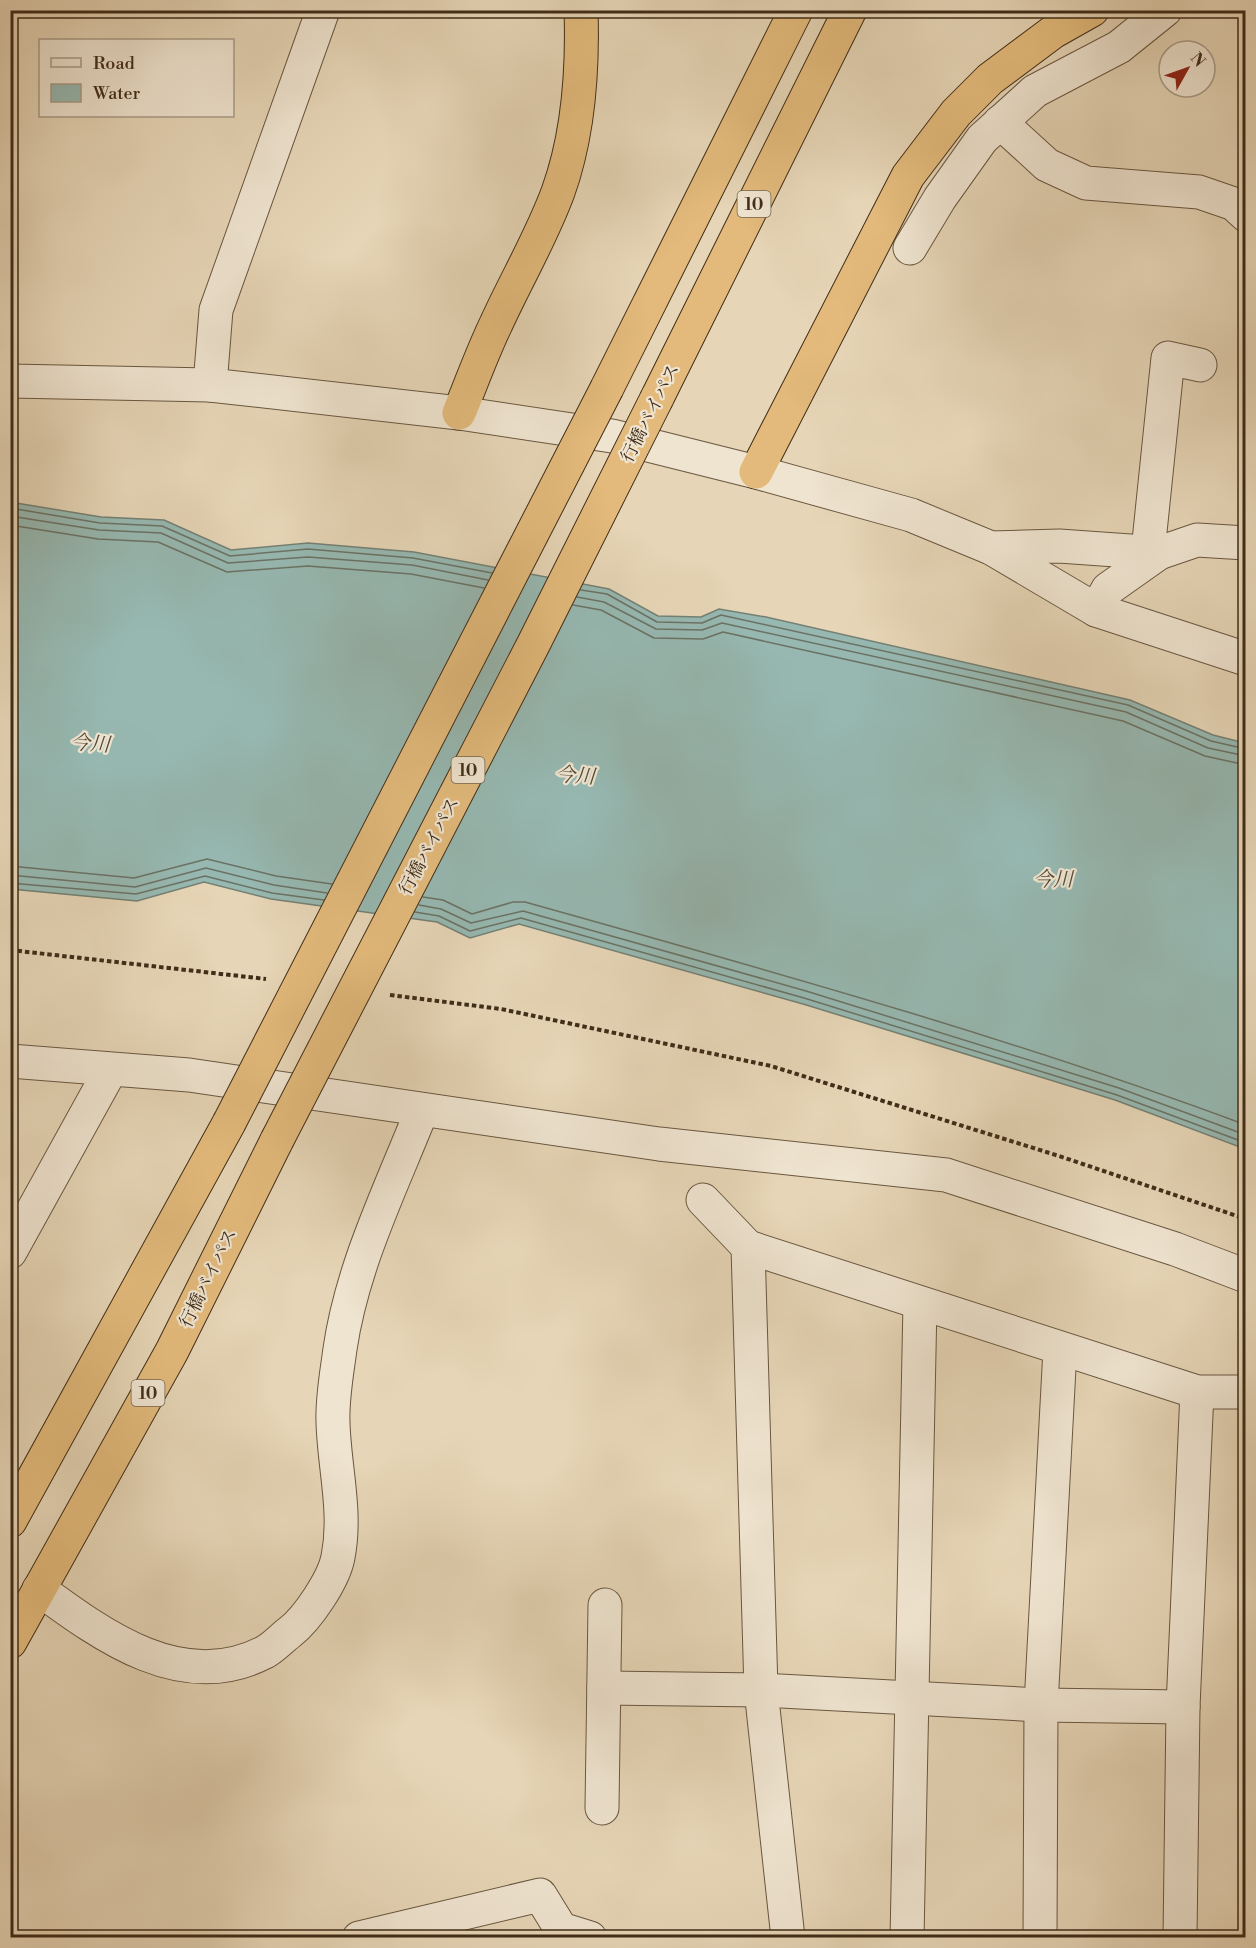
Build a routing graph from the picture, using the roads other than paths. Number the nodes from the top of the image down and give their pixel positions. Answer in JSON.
{"nodes":[{"id":1,"x":323,"y":10,"type":"edge"},
{"id":2,"x":581,"y":10,"type":"edge"},
{"id":3,"x":796,"y":10,"type":"edge"},
{"id":4,"x":850,"y":10,"type":"edge"},
{"id":5,"x":1092,"y":10,"type":"edge"},
{"id":6,"x":1165,"y":10,"type":"edge"},
{"id":7,"x":1000,"y":122,"type":"junction"},
{"id":8,"x":1245,"y":215,"type":"edge"},
{"id":9,"x":910,"y":248,"type":"dead end"},
{"id":10,"x":1200,"y":365,"type":"dead end"},
{"id":11,"x":10,"y":381,"type":"edge"},
{"id":12,"x":210,"y":384,"type":"junction"},
{"id":13,"x":459,"y":413,"type":"junction"},
{"id":14,"x":756,"y":472,"type":"junction"},
{"id":15,"x":1245,"y":543,"type":"edge"},
{"id":16,"x":991,"y":548,"type":"junction"},
{"id":17,"x":1153,"y":552,"type":"junction"},
{"id":18,"x":1096,"y":610,"type":"junction"},
{"id":19,"x":1245,"y":658,"type":"edge"},
{"id":20,"x":10,"y":1061,"type":"edge"},
{"id":21,"x":110,"y":1071,"type":"junction"},
{"id":22,"x":422,"y":1110,"type":"junction"},
{"id":23,"x":703,"y":1200,"type":"dead end"},
{"id":24,"x":748,"y":1247,"type":"junction"},
{"id":25,"x":10,"y":1252,"type":"edge"},
{"id":26,"x":1245,"y":1276,"type":"edge"},
{"id":27,"x":920,"y":1304,"type":"junction"},
{"id":28,"x":1060,"y":1349,"type":"junction"},
{"id":29,"x":1197,"y":1392,"type":"junction"},
{"id":30,"x":1245,"y":1392,"type":"edge"},
{"id":31,"x":10,"y":1521,"type":"edge"},
{"id":32,"x":39,"y":1589,"type":"junction"},
{"id":33,"x":605,"y":1605,"type":"dead end"},
{"id":34,"x":10,"y":1642,"type":"edge"},
{"id":35,"x":604,"y":1688,"type":"junction"},
{"id":36,"x":761,"y":1690,"type":"junction"},
{"id":37,"x":913,"y":1698,"type":"junction"},
{"id":38,"x":1041,"y":1705,"type":"junction"},
{"id":39,"x":1184,"y":1707,"type":"junction"},
{"id":40,"x":602,"y":1808,"type":"dead end"},
{"id":41,"x":359,"y":1938,"type":"edge"},
{"id":42,"x":590,"y":1938,"type":"edge"},
{"id":43,"x":788,"y":1938,"type":"edge"},
{"id":44,"x":907,"y":1938,"type":"edge"},
{"id":45,"x":1040,"y":1938,"type":"edge"},
{"id":46,"x":1180,"y":1938,"type":"edge"}],
"edges":[{"from":1,"to":12,"type":"street"},
{"from":2,"to":13,"type":"highway"},
{"from":3,"to":31,"type":"highway","bridge":true},
{"from":4,"to":32,"type":"highway","name":"行橋バイパス","number":"10","bridge":true},
{"from":5,"to":14,"type":"highway"},
{"from":6,"to":7,"type":"street"},
{"from":7,"to":8,"type":"street"},
{"from":7,"to":9,"type":"street"},
{"from":10,"to":17,"type":"street"},
{"from":11,"to":12,"type":"street"},
{"from":12,"to":13,"type":"street"},
{"from":13,"to":14,"type":"street"},
{"from":14,"to":16,"type":"street"},
{"from":15,"to":17,"type":"street"},
{"from":16,"to":17,"type":"street"},
{"from":16,"to":18,"type":"street"},
{"from":17,"to":18,"type":"street"},
{"from":18,"to":19,"type":"street"},
{"from":20,"to":21,"type":"street"},
{"from":21,"to":22,"type":"street"},
{"from":21,"to":25,"type":"street"},
{"from":22,"to":26,"type":"street"},
{"from":22,"to":32,"type":"street"},
{"from":23,"to":24,"type":"street"},
{"from":24,"to":27,"type":"street"},
{"from":24,"to":36,"type":"street"},
{"from":27,"to":28,"type":"street"},
{"from":27,"to":37,"type":"street"},
{"from":28,"to":29,"type":"street"},
{"from":28,"to":38,"type":"street"},
{"from":29,"to":30,"type":"street"},
{"from":29,"to":39,"type":"street"},
{"from":32,"to":34,"type":"highway","name":"行橋バイパス","number":"10"},
{"from":33,"to":35,"type":"street"},
{"from":35,"to":36,"type":"street"},
{"from":35,"to":40,"type":"street"},
{"from":36,"to":37,"type":"street"},
{"from":36,"to":43,"type":"street"},
{"from":37,"to":38,"type":"street"},
{"from":37,"to":44,"type":"street"},
{"from":38,"to":39,"type":"street"},
{"from":38,"to":45,"type":"street"},
{"from":39,"to":46,"type":"street"},
{"from":41,"to":42,"type":"street"}]}
